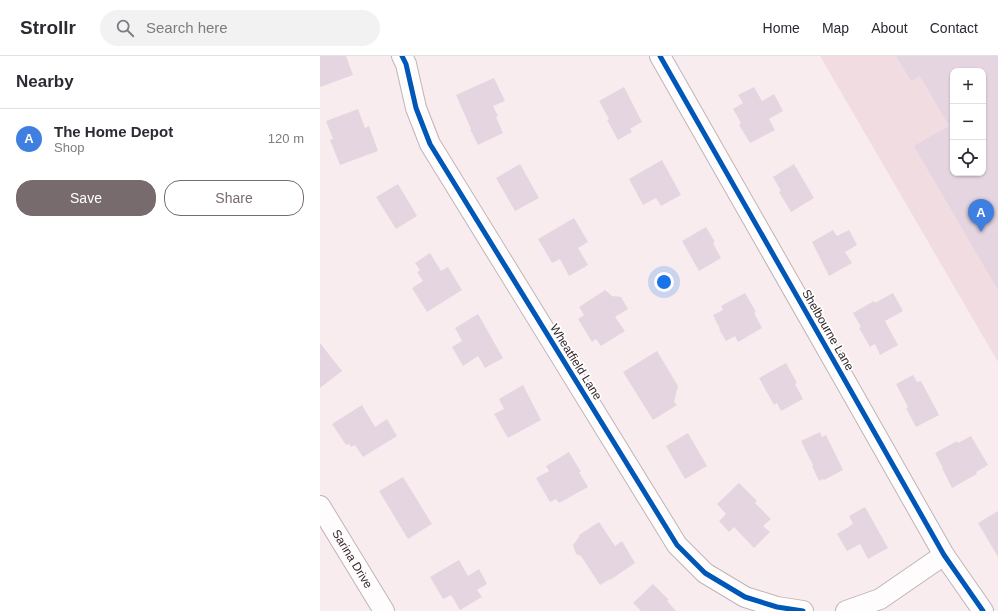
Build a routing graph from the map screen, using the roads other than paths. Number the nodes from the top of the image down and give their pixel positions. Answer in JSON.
{"nodes":[{"id":1,"x":660,"y":56,"type":"edge"},
{"id":2,"x":409,"y":59,"type":"edge"},
{"id":3,"x":320,"y":506,"type":"edge"},
{"id":4,"x":944,"y":555,"type":"junction"},
{"id":5,"x":384,"y":611,"type":"edge"},
{"id":6,"x":803,"y":611,"type":"edge"},
{"id":7,"x":846,"y":611,"type":"edge"},
{"id":8,"x":983,"y":611,"type":"edge"}],
"edges":[{"from":1,"to":4,"type":"street","name":"Shelbourne Lane"},
{"from":2,"to":6,"type":"street","name":"Wheatfield Lane"},
{"from":3,"to":5,"type":"street","name":"Sarina Drive"},
{"from":4,"to":7,"type":"street"},
{"from":4,"to":8,"type":"street","name":"Shelbourne Lane"}]}
